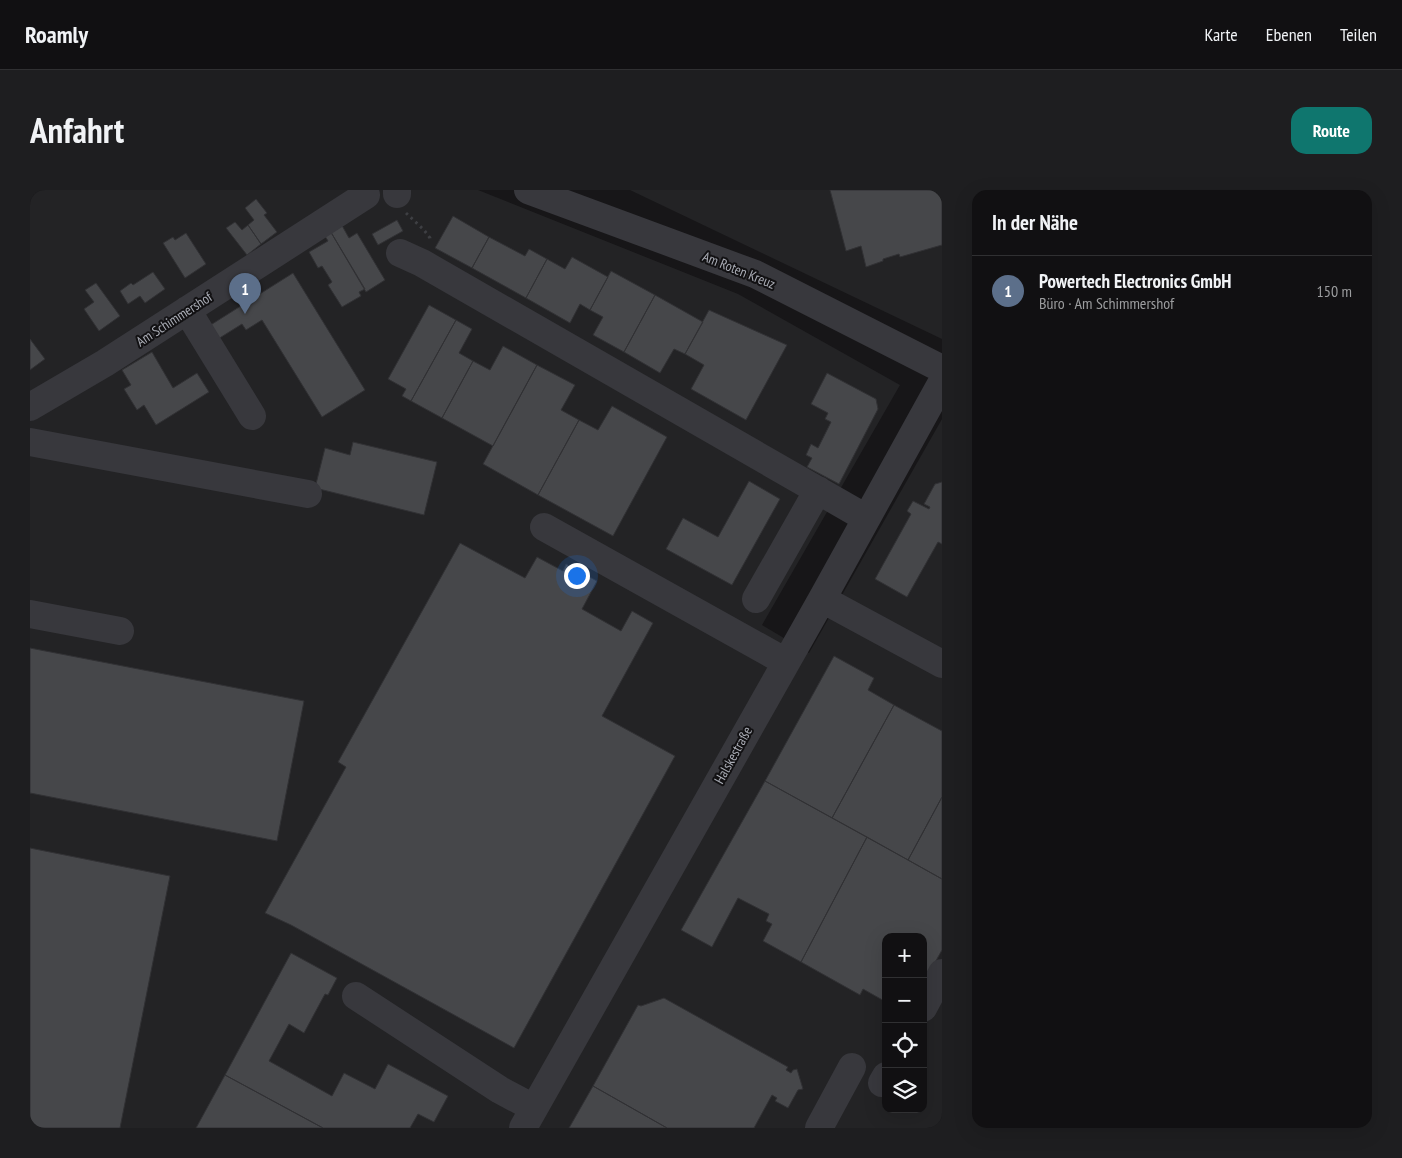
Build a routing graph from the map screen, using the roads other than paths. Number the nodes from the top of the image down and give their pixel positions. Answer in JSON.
{"nodes":[{"id":1,"x":528,"y":190,"type":"edge"},
{"id":2,"x":366,"y":196,"type":"dead end"},
{"id":3,"x":411,"y":258,"type":"road end"},
{"id":4,"x":187,"y":310,"type":"junction"},
{"id":5,"x":942,"y":369,"type":"edge"},
{"id":6,"x":942,"y":382,"type":"edge"},
{"id":7,"x":30,"y":407,"type":"edge"},
{"id":8,"x":252,"y":416,"type":"dead end"},
{"id":9,"x":30,"y":442,"type":"edge"},
{"id":10,"x":818,"y":490,"type":"junction"},
{"id":11,"x":308,"y":494,"type":"dead end"},
{"id":12,"x":866,"y":518,"type":"junction"},
{"id":13,"x":544,"y":527,"type":"dead end"},
{"id":14,"x":756,"y":598,"type":"dead end"},
{"id":15,"x":822,"y":599,"type":"junction"},
{"id":16,"x":30,"y":614,"type":"edge"},
{"id":17,"x":120,"y":631,"type":"dead end"},
{"id":18,"x":786,"y":662,"type":"junction"},
{"id":19,"x":942,"y":664,"type":"edge"},
{"id":20,"x":942,"y":974,"type":"edge"},
{"id":21,"x":356,"y":996,"type":"dead end"},
{"id":22,"x":927,"y":1001,"type":"edge"},
{"id":23,"x":852,"y":1067,"type":"dead end"},
{"id":24,"x":528,"y":1118,"type":"edge"},
{"id":25,"x":819,"y":1128,"type":"edge"}],
"edges":[{"from":1,"to":5,"type":"street","name":"Am Roten Kreuz"},
{"from":2,"to":4,"type":"street","name":"Am Schimmershof"},
{"from":3,"to":10,"type":"street"},
{"from":4,"to":7,"type":"street","name":"Am Schimmershof"},
{"from":4,"to":8,"type":"street"},
{"from":6,"to":12,"type":"street","name":"Halskestraße"},
{"from":9,"to":11,"type":"street"},
{"from":10,"to":12,"type":"street"},
{"from":10,"to":14,"type":"street"},
{"from":12,"to":15,"type":"street","name":"Halskestraße"},
{"from":13,"to":18,"type":"street"},
{"from":15,"to":18,"type":"street","name":"Halskestraße"},
{"from":15,"to":19,"type":"street"},
{"from":16,"to":17,"type":"street"},
{"from":18,"to":24,"type":"street","name":"Halskestraße"},
{"from":20,"to":22,"type":"street"},
{"from":21,"to":24,"type":"street"},
{"from":23,"to":25,"type":"street"}]}
